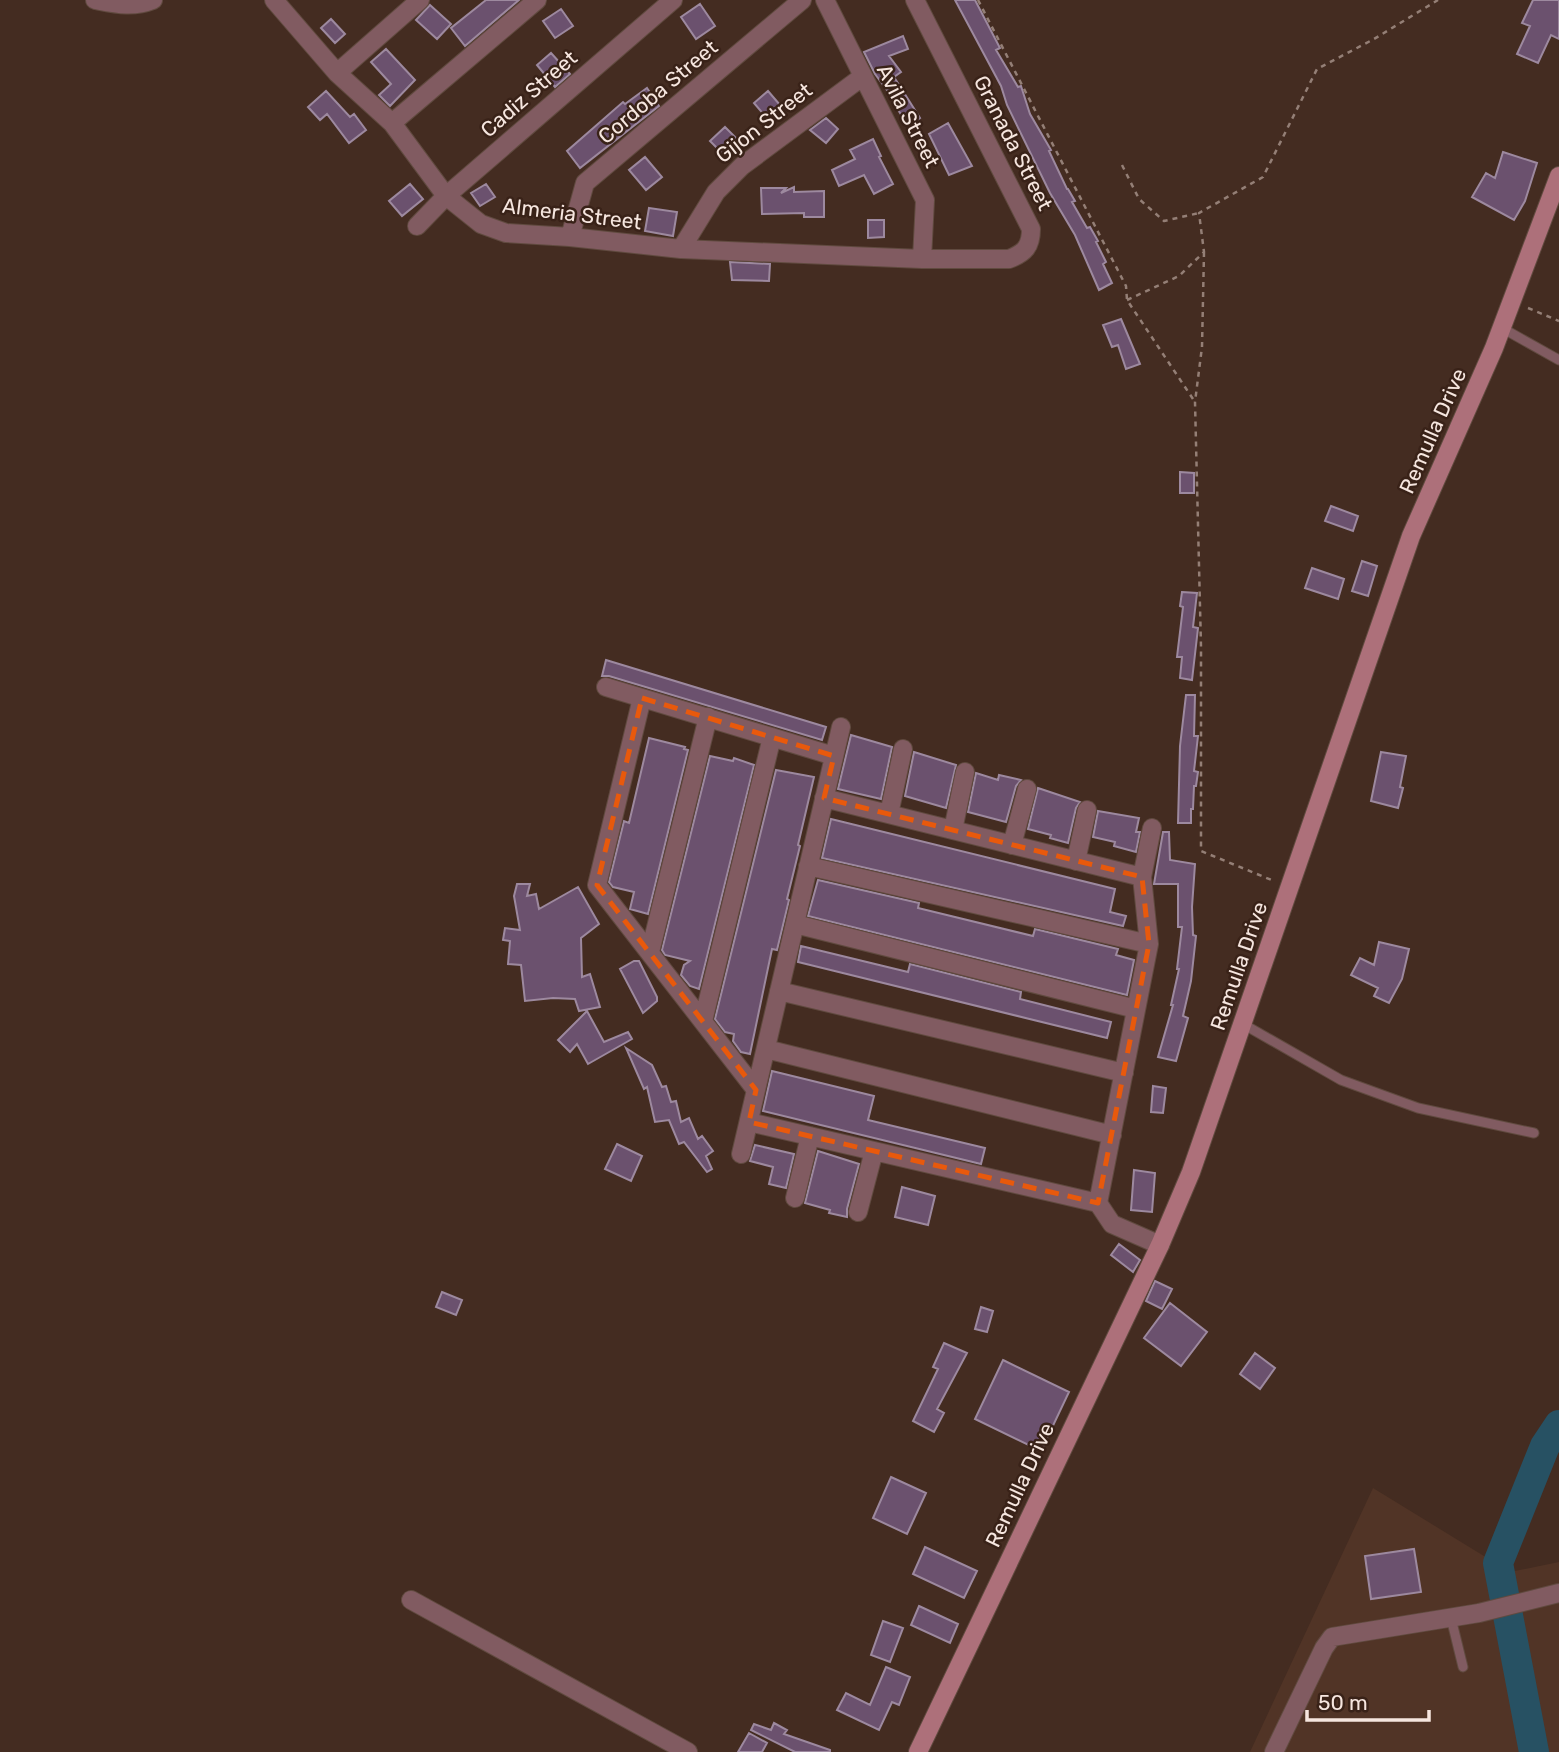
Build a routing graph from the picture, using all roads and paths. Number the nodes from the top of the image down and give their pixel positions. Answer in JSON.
{"nodes":[{"id":1,"x":95,"y":0,"type":"edge"},
{"id":2,"x":153,"y":0,"type":"edge"},
{"id":3,"x":420,"y":0,"type":"edge"},
{"id":4,"x":537,"y":0,"type":"edge"},
{"id":5,"x":673,"y":0,"type":"edge"},
{"id":6,"x":802,"y":0,"type":"edge"},
{"id":7,"x":825,"y":0,"type":"edge"},
{"id":8,"x":915,"y":0,"type":"edge"},
{"id":9,"x":978,"y":0,"type":"edge"},
{"id":10,"x":1438,"y":0,"type":"edge"},
{"id":11,"x":277,"y":1,"type":"edge"},
{"id":12,"x":337,"y":73,"type":"junction"},
{"id":13,"x":862,"y":77,"type":"junction"},
{"id":14,"x":392,"y":123,"type":"junction"},
{"id":15,"x":1122,"y":165,"type":"dead end"},
{"id":16,"x":1559,"y":176,"type":"edge"},
{"id":17,"x":446,"y":196,"type":"junction"},
{"id":18,"x":1199,"y":213,"type":"junction"},
{"id":19,"x":417,"y":226,"type":"dead end"},
{"id":20,"x":570,"y":237,"type":"junction"},
{"id":21,"x":681,"y":249,"type":"junction"},
{"id":22,"x":1204,"y":251,"type":"junction"},
{"id":23,"x":922,"y":259,"type":"junction"},
{"id":24,"x":1127,"y":300,"type":"junction"},
{"id":25,"x":1512,"y":301,"type":"junction"},
{"id":26,"x":1559,"y":321,"type":"edge"},
{"id":27,"x":1502,"y":328,"type":"junction"},
{"id":28,"x":1559,"y":360,"type":"edge"},
{"id":29,"x":1195,"y":402,"type":"junction"},
{"id":30,"x":606,"y":687,"type":"dead end"},
{"id":31,"x":642,"y":698,"type":"junction"},
{"id":32,"x":708,"y":718,"type":"junction"},
{"id":33,"x":841,"y":727,"type":"dead end"},
{"id":34,"x":772,"y":737,"type":"junction"},
{"id":35,"x":903,"y":749,"type":"dead end"},
{"id":36,"x":834,"y":756,"type":"junction"},
{"id":37,"x":965,"y":772,"type":"dead end"},
{"id":38,"x":1027,"y":789,"type":"dead end"},
{"id":39,"x":824,"y":798,"type":"junction"},
{"id":40,"x":1087,"y":810,"type":"dead end"},
{"id":41,"x":889,"y":814,"type":"junction"},
{"id":42,"x":1152,"y":828,"type":"dead end"},
{"id":43,"x":953,"y":830,"type":"junction"},
{"id":44,"x":1012,"y":845,"type":"junction"},
{"id":45,"x":1076,"y":861,"type":"junction"},
{"id":46,"x":808,"y":866,"type":"junction"},
{"id":47,"x":1142,"y":877,"type":"junction"},
{"id":48,"x":1290,"y":888,"type":"junction"},
{"id":49,"x":795,"y":924,"type":"junction"},
{"id":50,"x":1149,"y":944,"type":"junction"},
{"id":51,"x":650,"y":952,"type":"junction"},
{"id":52,"x":779,"y":991,"type":"junction"},
{"id":53,"x":1136,"y":1009,"type":"junction"},
{"id":54,"x":703,"y":1021,"type":"junction"},
{"id":55,"x":1243,"y":1024,"type":"junction"},
{"id":56,"x":766,"y":1049,"type":"junction"},
{"id":57,"x":1124,"y":1073,"type":"junction"},
{"id":58,"x":756,"y":1090,"type":"junction"},
{"id":59,"x":749,"y":1122,"type":"junction"},
{"id":60,"x":1534,"y":1133,"type":"dead end"},
{"id":61,"x":1112,"y":1135,"type":"junction"},
{"id":62,"x":810,"y":1136,"type":"junction"},
{"id":63,"x":874,"y":1151,"type":"junction"},
{"id":64,"x":741,"y":1154,"type":"dead end"},
{"id":65,"x":795,"y":1198,"type":"dead end"},
{"id":66,"x":1098,"y":1203,"type":"junction"},
{"id":67,"x":858,"y":1212,"type":"dead end"},
{"id":68,"x":1160,"y":1245,"type":"junction"},
{"id":69,"x":1559,"y":1593,"type":"edge"},
{"id":70,"x":411,"y":1600,"type":"dead end"},
{"id":71,"x":1451,"y":1618,"type":"junction"},
{"id":72,"x":1463,"y":1667,"type":"dead end"},
{"id":73,"x":688,"y":1752,"type":"edge"},
{"id":74,"x":918,"y":1752,"type":"edge"},
{"id":75,"x":1274,"y":1752,"type":"edge"}],
"edges":[{"from":1,"to":2,"type":"street"},
{"from":3,"to":12,"type":"street"},
{"from":4,"to":14,"type":"street"},
{"from":5,"to":17,"type":"street","name":"Cadiz Street"},
{"from":6,"to":20,"type":"street","name":"Cordoba Street"},
{"from":7,"to":13,"type":"street","name":"Avila Street"},
{"from":8,"to":23,"type":"street","name":"Granada Street"},
{"from":9,"to":24,"type":"path"},
{"from":10,"to":18,"type":"path"},
{"from":11,"to":12,"type":"street","name":"Almeria Street"},
{"from":12,"to":14,"type":"street","name":"Almeria Street"},
{"from":13,"to":21,"type":"street","name":"Gijon Street"},
{"from":13,"to":23,"type":"street","name":"Avila Street"},
{"from":14,"to":17,"type":"street","name":"Almeria Street"},
{"from":15,"to":18,"type":"path"},
{"from":16,"to":25,"type":"main road","name":"Remulla Drive"},
{"from":17,"to":19,"type":"street","name":"Cadiz Street"},
{"from":17,"to":20,"type":"street","name":"Almeria Street"},
{"from":18,"to":22,"type":"path"},
{"from":20,"to":21,"type":"street","name":"Almeria Street"},
{"from":21,"to":23,"type":"street","name":"Almeria Street"},
{"from":22,"to":24,"type":"path"},
{"from":22,"to":29,"type":"path"},
{"from":24,"to":29,"type":"path"},
{"from":25,"to":26,"type":"path"},
{"from":25,"to":27,"type":"main road","name":"Remulla Drive"},
{"from":27,"to":28,"type":"lane"},
{"from":27,"to":48,"type":"main road","name":"Remulla Drive"},
{"from":29,"to":48,"type":"path"},
{"from":30,"to":31,"type":"street"},
{"from":31,"to":32,"type":"street"},
{"from":31,"to":51,"type":"street"},
{"from":32,"to":34,"type":"street"},
{"from":32,"to":51,"type":"street"},
{"from":33,"to":36,"type":"street"},
{"from":34,"to":36,"type":"street"},
{"from":34,"to":54,"type":"street"},
{"from":35,"to":41,"type":"street"},
{"from":36,"to":39,"type":"street"},
{"from":37,"to":43,"type":"street"},
{"from":38,"to":44,"type":"street"},
{"from":39,"to":41,"type":"street"},
{"from":39,"to":46,"type":"street"},
{"from":40,"to":45,"type":"street"},
{"from":41,"to":43,"type":"street"},
{"from":42,"to":47,"type":"street"},
{"from":43,"to":44,"type":"street"},
{"from":44,"to":45,"type":"street"},
{"from":45,"to":47,"type":"street"},
{"from":46,"to":49,"type":"street"},
{"from":46,"to":50,"type":"street"},
{"from":47,"to":50,"type":"street"},
{"from":48,"to":55,"type":"main road","name":"Remulla Drive"},
{"from":49,"to":52,"type":"street"},
{"from":49,"to":53,"type":"street"},
{"from":50,"to":53,"type":"street"},
{"from":51,"to":54,"type":"street"},
{"from":52,"to":56,"type":"street"},
{"from":52,"to":57,"type":"street"},
{"from":53,"to":57,"type":"street"},
{"from":54,"to":58,"type":"street"},
{"from":55,"to":60,"type":"lane"},
{"from":55,"to":68,"type":"main road","name":"Remulla Drive"},
{"from":56,"to":58,"type":"street"},
{"from":56,"to":61,"type":"street"},
{"from":57,"to":61,"type":"street"},
{"from":58,"to":59,"type":"street"},
{"from":59,"to":62,"type":"street"},
{"from":59,"to":64,"type":"street"},
{"from":61,"to":66,"type":"street"},
{"from":62,"to":63,"type":"street"},
{"from":62,"to":65,"type":"street"},
{"from":63,"to":66,"type":"street"},
{"from":63,"to":67,"type":"street"},
{"from":66,"to":68,"type":"street"},
{"from":68,"to":74,"type":"main road","name":"Remulla Drive"},
{"from":69,"to":71,"type":"street"},
{"from":70,"to":73,"type":"street"},
{"from":71,"to":72,"type":"lane"},
{"from":71,"to":75,"type":"street"}]}
